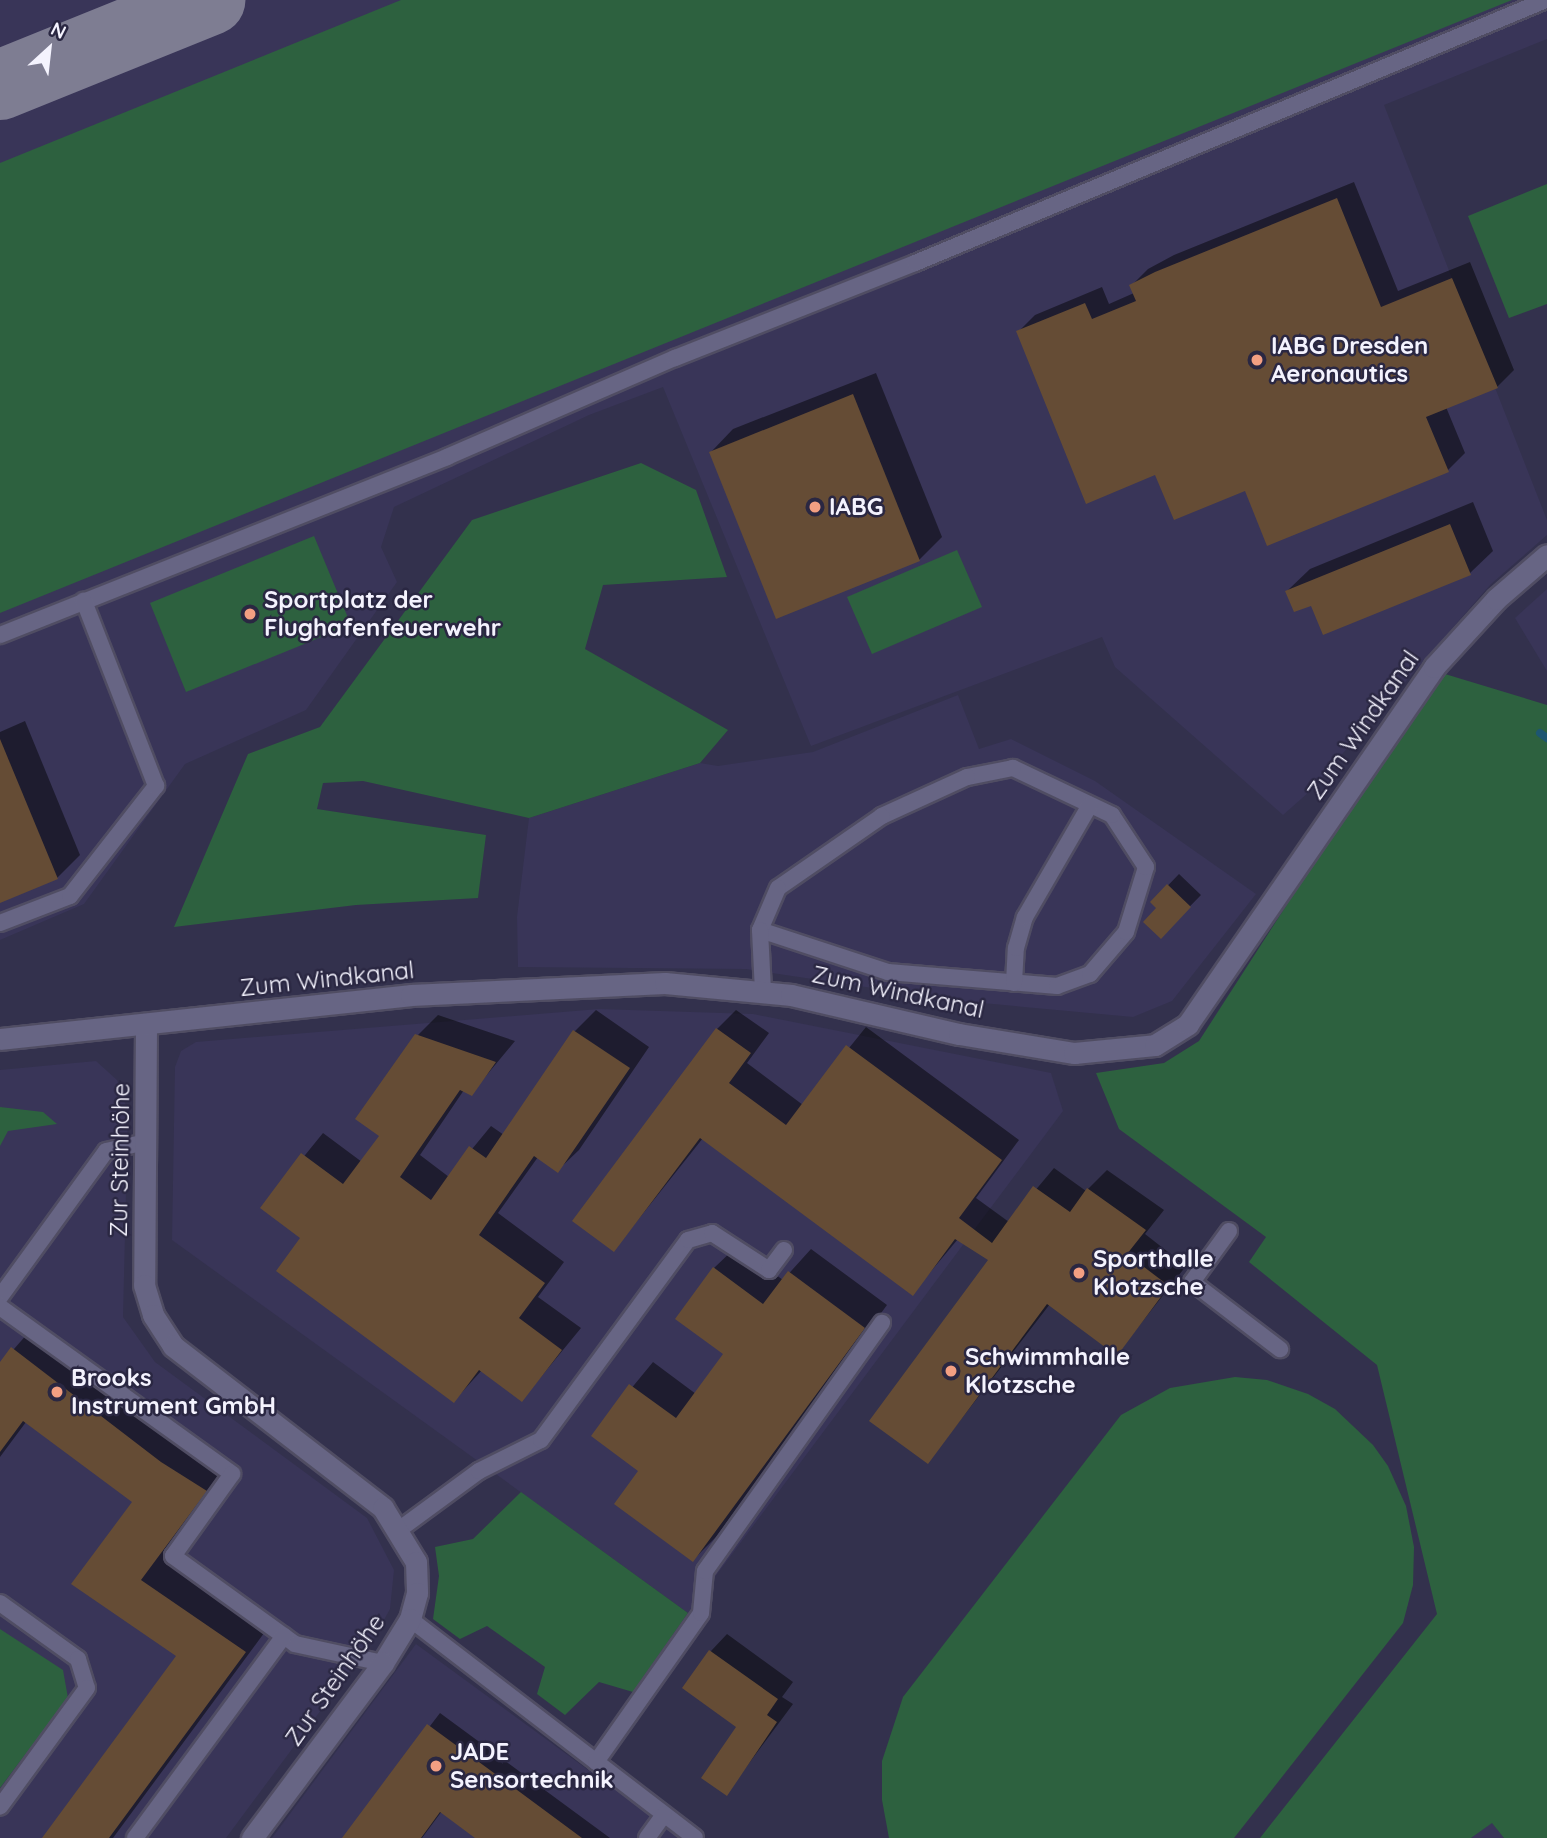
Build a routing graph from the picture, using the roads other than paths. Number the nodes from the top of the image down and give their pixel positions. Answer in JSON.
{"nodes":[{"id":1,"x":1546,"y":0,"type":"edge"},
{"id":2,"x":1547,"y":555,"type":"edge"},
{"id":3,"x":84,"y":601,"type":"junction"},
{"id":4,"x":0,"y":635,"type":"edge"},
{"id":5,"x":1090,"y":805,"type":"junction"},
{"id":6,"x":0,"y":923,"type":"edge"},
{"id":7,"x":760,"y":930,"type":"junction"},
{"id":8,"x":1014,"y":983,"type":"junction"},
{"id":9,"x":763,"y":990,"type":"junction"},
{"id":10,"x":146,"y":1026,"type":"junction"},
{"id":11,"x":0,"y":1039,"type":"edge"},
{"id":12,"x":146,"y":1142,"type":"junction"},
{"id":13,"x":1229,"y":1231,"type":"dead end"},
{"id":14,"x":784,"y":1250,"type":"dead end"},
{"id":15,"x":0,"y":1297,"type":"edge"},
{"id":16,"x":0,"y":1307,"type":"edge"},
{"id":17,"x":882,"y":1323,"type":"dead end"},
{"id":18,"x":1280,"y":1349,"type":"dead end"},
{"id":19,"x":400,"y":1529,"type":"junction"},
{"id":20,"x":0,"y":1603,"type":"edge"},
{"id":21,"x":410,"y":1619,"type":"junction"},
{"id":22,"x":284,"y":1636,"type":"junction"},
{"id":23,"x":383,"y":1663,"type":"junction"},
{"id":24,"x":596,"y":1762,"type":"junction"},
{"id":25,"x":0,"y":1807,"type":"edge"},
{"id":26,"x":664,"y":1815,"type":"junction"},
{"id":27,"x":135,"y":1838,"type":"edge"},
{"id":28,"x":252,"y":1838,"type":"edge"},
{"id":29,"x":647,"y":1838,"type":"edge"},
{"id":30,"x":695,"y":1838,"type":"edge"}],
"edges":[{"from":1,"to":3,"type":"lane"},
{"from":2,"to":9,"type":"street","name":"Zum Windkanal"},
{"from":3,"to":4,"type":"lane"},
{"from":3,"to":6,"type":"lane"},
{"from":5,"to":7,"type":"lane"},
{"from":5,"to":8,"type":"lane"},
{"from":5,"to":8,"type":"lane"},
{"from":7,"to":8,"type":"lane"},
{"from":7,"to":9,"type":"lane"},
{"from":9,"to":10,"type":"street","name":"Zum Windkanal"},
{"from":10,"to":11,"type":"street","name":"Zum Windkanal"},
{"from":10,"to":12,"type":"street","name":"Zur Steinhöhe"},
{"from":12,"to":15,"type":"lane"},
{"from":12,"to":19,"type":"street","name":"Zur Steinhöhe"},
{"from":13,"to":18,"type":"lane"},
{"from":14,"to":19,"type":"lane"},
{"from":16,"to":22,"type":"lane"},
{"from":17,"to":24,"type":"lane"},
{"from":19,"to":21,"type":"street","name":"Zur Steinhöhe"},
{"from":20,"to":25,"type":"lane"},
{"from":21,"to":23,"type":"street","name":"Zur Steinhöhe"},
{"from":21,"to":24,"type":"lane"},
{"from":22,"to":23,"type":"lane"},
{"from":22,"to":27,"type":"lane"},
{"from":23,"to":28,"type":"street","name":"Zur Steinhöhe"},
{"from":24,"to":26,"type":"lane"},
{"from":26,"to":29,"type":"lane"},
{"from":26,"to":30,"type":"lane"}]}
